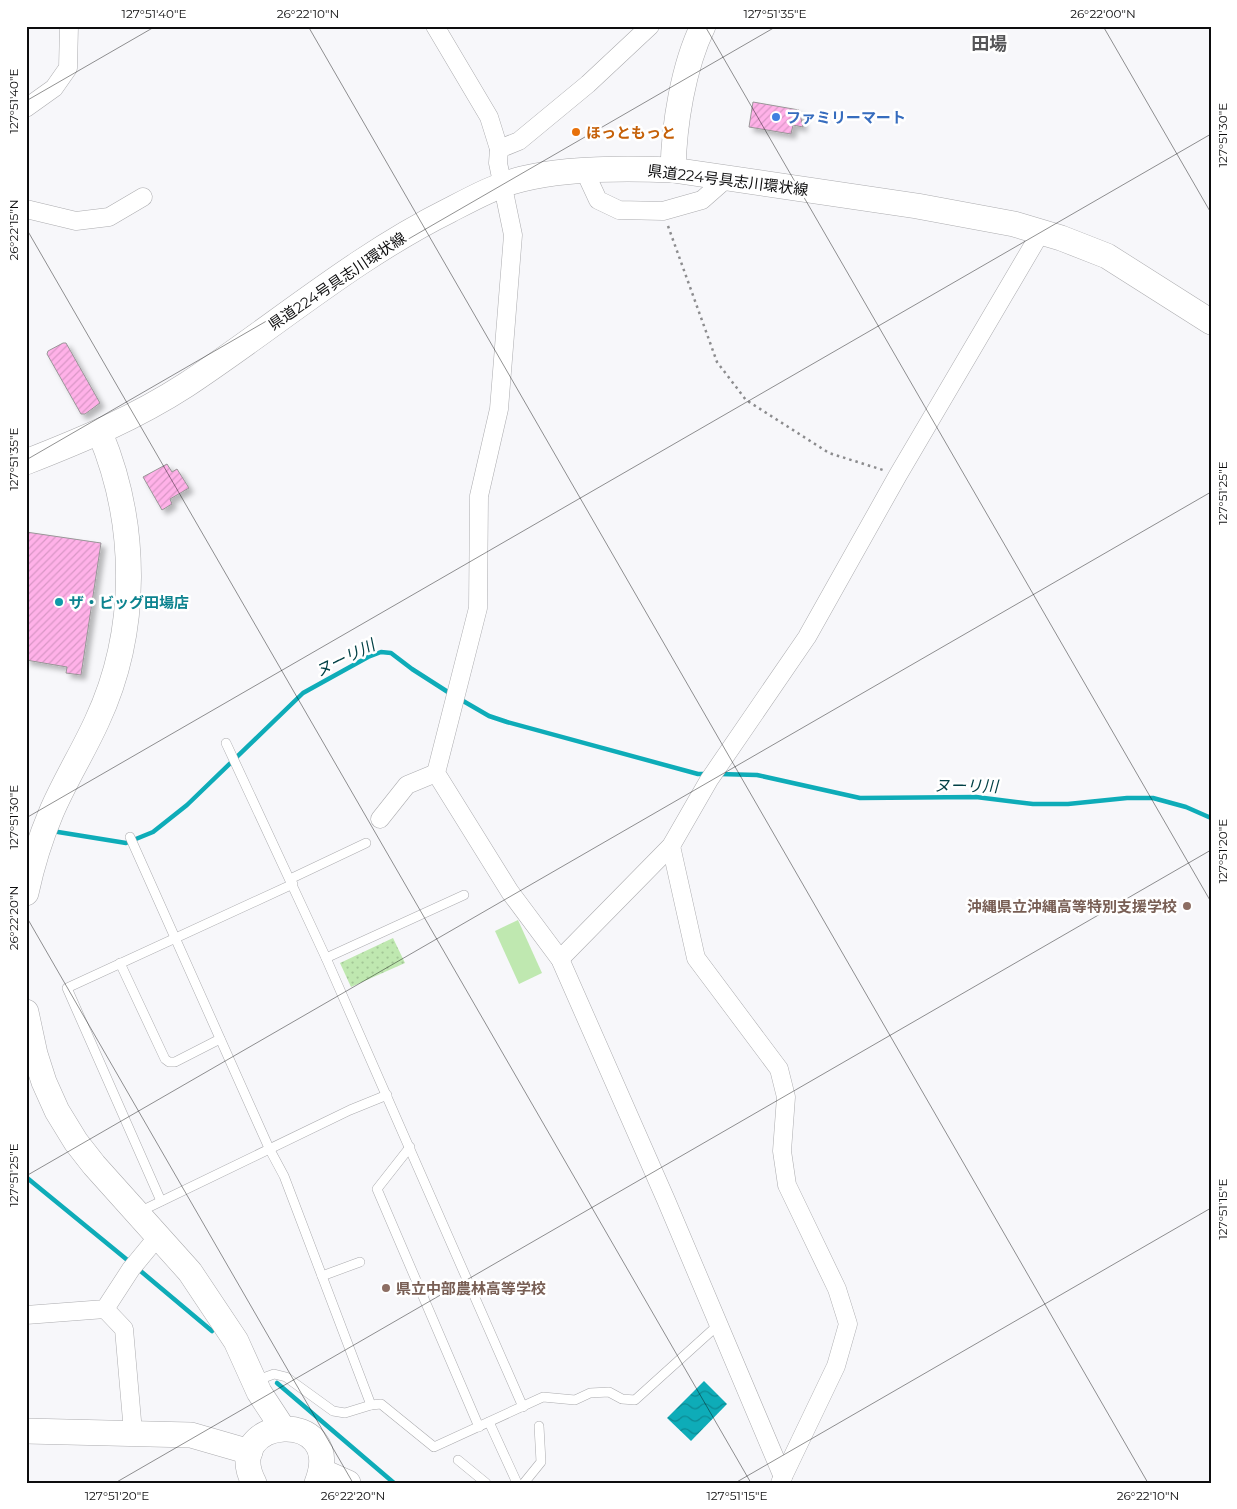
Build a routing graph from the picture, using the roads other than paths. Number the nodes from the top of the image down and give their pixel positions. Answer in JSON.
{"nodes":[{"id":1,"x":69,"y":26,"type":"edge"},
{"id":2,"x":435,"y":26,"type":"edge"},
{"id":3,"x":650,"y":26,"type":"edge"},
{"id":4,"x":703,"y":26,"type":"edge"},
{"id":5,"x":26,"y":108,"type":"edge"},
{"id":6,"x":499,"y":149,"type":"junction"},
{"id":7,"x":673,"y":170,"type":"junction"},
{"id":8,"x":585,"y":172,"type":"junction"},
{"id":9,"x":727,"y":178,"type":"junction"},
{"id":10,"x":503,"y":186,"type":"junction"},
{"id":11,"x":143,"y":197,"type":"dead end"},
{"id":12,"x":26,"y":209,"type":"edge"},
{"id":13,"x":1041,"y":232,"type":"junction"},
{"id":14,"x":1211,"y":322,"type":"edge"},
{"id":15,"x":100,"y":433,"type":"junction"},
{"id":16,"x":26,"y":462,"type":"edge"},
{"id":17,"x":226,"y":743,"type":"dead end"},
{"id":18,"x":436,"y":774,"type":"junction"},
{"id":19,"x":380,"y":819,"type":"dead end"},
{"id":20,"x":130,"y":837,"type":"dead end"},
{"id":21,"x":366,"y":843,"type":"dead end"},
{"id":22,"x":671,"y":846,"type":"junction"},
{"id":23,"x":292,"y":881,"type":"junction"},
{"id":24,"x":26,"y":893,"type":"edge"},
{"id":25,"x":464,"y":895,"type":"dead end"},
{"id":26,"x":175,"y":938,"type":"junction"},
{"id":27,"x":326,"y":958,"type":"junction"},
{"id":28,"x":560,"y":959,"type":"junction"},
{"id":29,"x":120,"y":963,"type":"junction"},
{"id":30,"x":26,"y":1012,"type":"edge"},
{"id":31,"x":220,"y":1039,"type":"junction"},
{"id":32,"x":387,"y":1095,"type":"junction"},
{"id":33,"x":410,"y":1147,"type":"junction"},
{"id":34,"x":269,"y":1148,"type":"junction"},
{"id":35,"x":161,"y":1200,"type":"junction"},
{"id":36,"x":138,"y":1212,"type":"junction"},
{"id":37,"x":160,"y":1235,"type":"junction"},
{"id":38,"x":360,"y":1262,"type":"dead end"},
{"id":39,"x":322,"y":1276,"type":"junction"},
{"id":40,"x":106,"y":1309,"type":"junction"},
{"id":41,"x":26,"y":1315,"type":"edge"},
{"id":42,"x":718,"y":1325,"type":"junction"},
{"id":43,"x":254,"y":1382,"type":"junction"},
{"id":44,"x":371,"y":1404,"type":"junction"},
{"id":45,"x":523,"y":1408,"type":"junction"},
{"id":46,"x":489,"y":1422,"type":"junction"},
{"id":47,"x":540,"y":1426,"type":"dead end"},
{"id":48,"x":282,"y":1427,"type":"junction"},
{"id":49,"x":479,"y":1427,"type":"junction"},
{"id":50,"x":26,"y":1431,"type":"edge"},
{"id":51,"x":133,"y":1432,"type":"junction"},
{"id":52,"x":250,"y":1452,"type":"junction"},
{"id":53,"x":458,"y":1460,"type":"dead end"},
{"id":54,"x":319,"y":1477,"type":"edge"},
{"id":55,"x":782,"y":1480,"type":"edge"},
{"id":56,"x":254,"y":1483,"type":"edge"},
{"id":57,"x":348,"y":1483,"type":"edge"},
{"id":58,"x":486,"y":1483,"type":"edge"},
{"id":59,"x":517,"y":1483,"type":"edge"},
{"id":60,"x":524,"y":1483,"type":"edge"}],
"edges":[{"from":1,"to":5,"type":"street"},
{"from":2,"to":6,"type":"street"},
{"from":3,"to":6,"type":"street"},
{"from":4,"to":7,"type":"street"},
{"from":6,"to":10,"type":"street"},
{"from":7,"to":8,"type":"street","name":"県道224号具志川環状線"},
{"from":7,"to":9,"type":"street","name":"県道224号具志川環状線"},
{"from":8,"to":9,"type":"street"},
{"from":8,"to":10,"type":"street","name":"県道224号具志川環状線"},
{"from":9,"to":13,"type":"street","name":"県道224号具志川環状線"},
{"from":10,"to":15,"type":"street","name":"県道224号具志川環状線"},
{"from":10,"to":18,"type":"street"},
{"from":11,"to":12,"type":"street"},
{"from":13,"to":14,"type":"street","name":"県道224号具志川環状線"},
{"from":13,"to":22,"type":"street"},
{"from":15,"to":16,"type":"street","name":"県道224号具志川環状線"},
{"from":15,"to":24,"type":"street"},
{"from":17,"to":23,"type":"lane"},
{"from":18,"to":19,"type":"street"},
{"from":18,"to":28,"type":"street"},
{"from":20,"to":26,"type":"lane"},
{"from":21,"to":23,"type":"lane"},
{"from":22,"to":28,"type":"street"},
{"from":22,"to":55,"type":"street"},
{"from":23,"to":26,"type":"lane"},
{"from":23,"to":27,"type":"lane"},
{"from":25,"to":27,"type":"lane"},
{"from":26,"to":29,"type":"lane"},
{"from":26,"to":31,"type":"lane"},
{"from":27,"to":32,"type":"lane"},
{"from":28,"to":42,"type":"street"},
{"from":29,"to":31,"type":"lane"},
{"from":29,"to":35,"type":"lane"},
{"from":30,"to":36,"type":"street"},
{"from":31,"to":34,"type":"lane"},
{"from":32,"to":33,"type":"lane"},
{"from":32,"to":34,"type":"lane"},
{"from":33,"to":45,"type":"lane"},
{"from":33,"to":49,"type":"lane"},
{"from":34,"to":35,"type":"lane"},
{"from":34,"to":39,"type":"lane"},
{"from":35,"to":36,"type":"lane"},
{"from":36,"to":37,"type":"street"},
{"from":37,"to":40,"type":"street"},
{"from":37,"to":43,"type":"street"},
{"from":38,"to":39,"type":"lane"},
{"from":39,"to":44,"type":"lane"},
{"from":40,"to":41,"type":"street"},
{"from":40,"to":51,"type":"street"},
{"from":42,"to":45,"type":"lane"},
{"from":42,"to":55,"type":"street"},
{"from":43,"to":44,"type":"lane"},
{"from":43,"to":48,"type":"street"},
{"from":44,"to":49,"type":"lane"},
{"from":45,"to":46,"type":"lane"},
{"from":46,"to":49,"type":"lane"},
{"from":46,"to":59,"type":"lane"},
{"from":47,"to":60,"type":"lane"},
{"from":48,"to":52,"type":"street"},
{"from":48,"to":54,"type":"street"},
{"from":50,"to":51,"type":"street"},
{"from":51,"to":52,"type":"street"},
{"from":52,"to":56,"type":"street"},
{"from":53,"to":58,"type":"lane"},
{"from":54,"to":57,"type":"street"}]}
